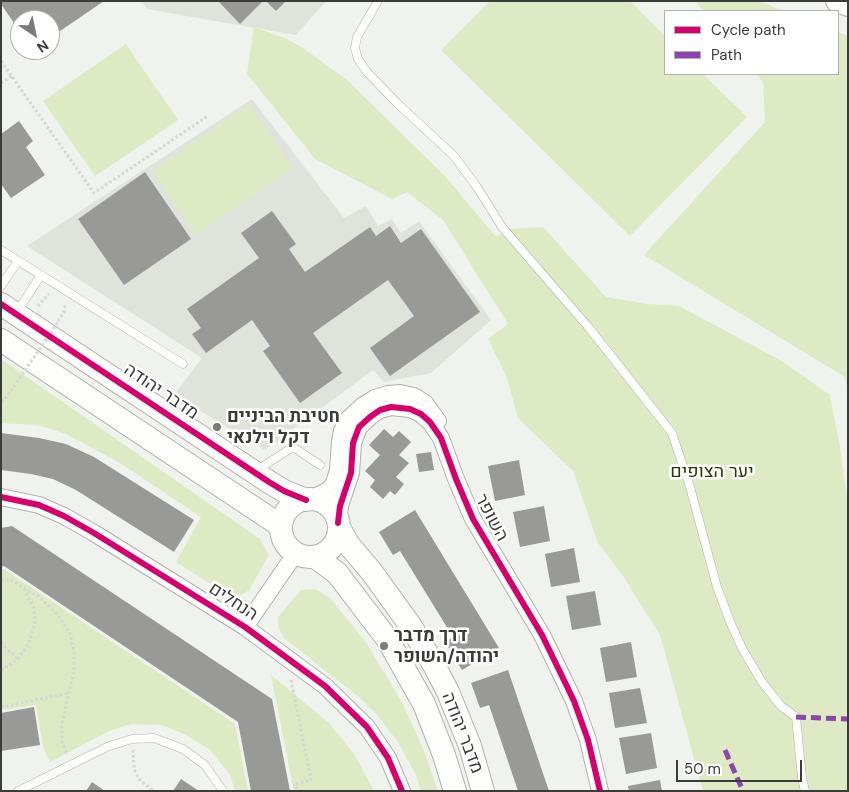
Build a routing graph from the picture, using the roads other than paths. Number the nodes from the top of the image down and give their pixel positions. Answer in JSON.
{"nodes":[{"id":1,"x":378,"y":1,"type":"edge"},
{"id":2,"x":837,"y":1,"type":"edge"},
{"id":3,"x":848,"y":5,"type":"edge"},
{"id":4,"x":1,"y":250,"type":"edge"},
{"id":5,"x":18,"y":261,"type":"junction"},
{"id":6,"x":41,"y":275,"type":"junction"},
{"id":7,"x":1,"y":286,"type":"edge"},
{"id":8,"x":15,"y":313,"type":"edge"},
{"id":9,"x":1,"y":340,"type":"edge"},
{"id":10,"x":183,"y":364,"type":"dead end"},
{"id":11,"x":446,"y":450,"type":"junction"},
{"id":12,"x":320,"y":465,"type":"dead end"},
{"id":13,"x":254,"y":472,"type":"junction"},
{"id":14,"x":1,"y":497,"type":"edge"},
{"id":15,"x":308,"y":499,"type":"junction"},
{"id":16,"x":339,"y":525,"type":"junction"},
{"id":17,"x":281,"y":526,"type":"junction"},
{"id":18,"x":305,"y":555,"type":"junction"},
{"id":19,"x":246,"y":627,"type":"junction"},
{"id":20,"x":18,"y":791,"type":"edge"},
{"id":21,"x":222,"y":791,"type":"edge"},
{"id":22,"x":402,"y":791,"type":"edge"},
{"id":23,"x":455,"y":791,"type":"edge"},
{"id":24,"x":482,"y":791,"type":"edge"},
{"id":25,"x":600,"y":791,"type":"edge"},
{"id":26,"x":805,"y":791,"type":"edge"}],
"edges":[{"from":1,"to":26,"type":"lane"},
{"from":2,"to":3,"type":"street"},
{"from":4,"to":5,"type":"lane"},
{"from":5,"to":6,"type":"lane"},
{"from":5,"to":7,"type":"lane"},
{"from":6,"to":8,"type":"lane"},
{"from":6,"to":10,"type":"lane"},
{"from":8,"to":13,"type":"street","name":"מדבר יהודה"},
{"from":9,"to":17,"type":"street"},
{"from":11,"to":15,"type":"street","name":"השופר"},
{"from":11,"to":16,"type":"street","name":"השופר"},
{"from":11,"to":25,"type":"street","name":"השופר"},
{"from":12,"to":13,"type":"lane"},
{"from":13,"to":15,"type":"street","name":"מדבר יהודה"},
{"from":14,"to":19,"type":"street","name":"הנחלים"},
{"from":15,"to":16,"type":"street"},
{"from":15,"to":17,"type":"street"},
{"from":16,"to":18,"type":"street"},
{"from":16,"to":24,"type":"street","name":"מדבר יהודה"},
{"from":17,"to":18,"type":"street"},
{"from":18,"to":19,"type":"street"},
{"from":18,"to":23,"type":"street","name":"מדבר יהודה"},
{"from":19,"to":22,"type":"street","name":"הנחלים"},
{"from":20,"to":21,"type":"lane"}]}
